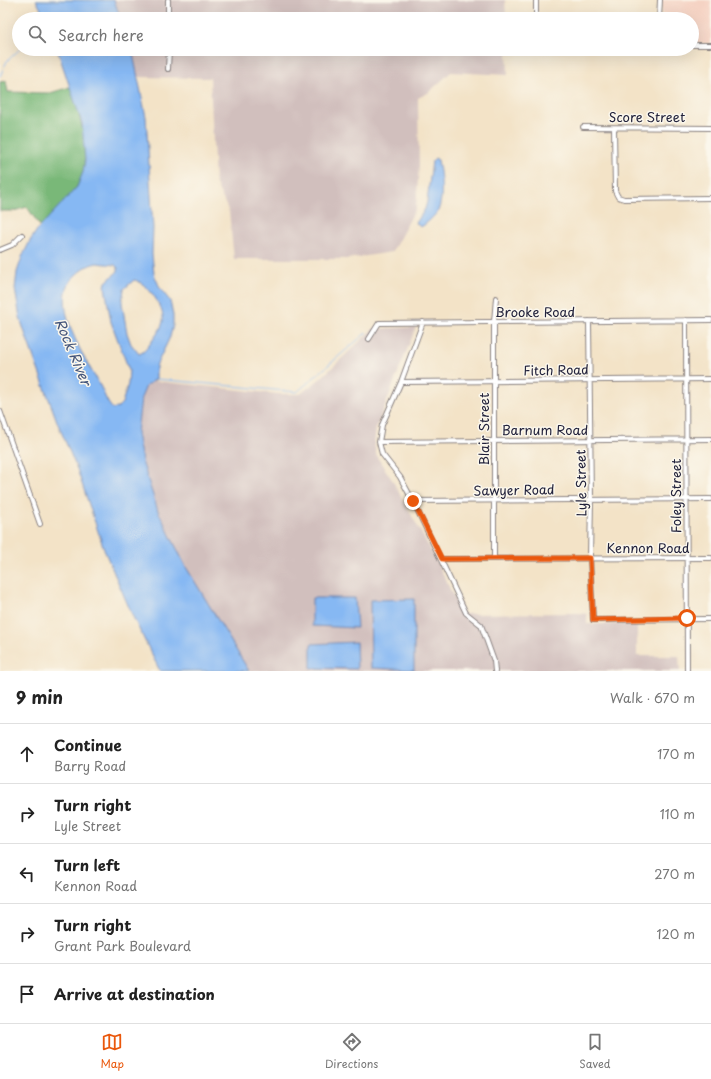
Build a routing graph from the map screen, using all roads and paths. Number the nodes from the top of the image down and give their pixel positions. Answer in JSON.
{"nodes":[{"id":1,"x":168,"y":0,"type":"edge"},
{"id":2,"x":536,"y":0,"type":"edge"},
{"id":3,"x":660,"y":0,"type":"edge"},
{"id":4,"x":168,"y":12,"type":"edge"},
{"id":5,"x":536,"y":12,"type":"edge"},
{"id":6,"x":659,"y":12,"type":"edge"},
{"id":7,"x":699,"y":45,"type":"edge"},
{"id":8,"x":711,"y":45,"type":"edge"},
{"id":9,"x":169,"y":56,"type":"edge"},
{"id":10,"x":168,"y":69,"type":"dead end"},
{"id":11,"x":583,"y":127,"type":"dead end"},
{"id":12,"x":614,"y":128,"type":"junction"},
{"id":13,"x":711,"y":128,"type":"edge"},
{"id":14,"x":711,"y":198,"type":"edge"},
{"id":15,"x":22,"y":235,"type":"dead end"},
{"id":16,"x":0,"y":250,"type":"edge"},
{"id":17,"x":496,"y":298,"type":"dead end"},
{"id":18,"x":686,"y":320,"type":"junction"},
{"id":19,"x":711,"y":320,"type":"edge"},
{"id":20,"x":423,"y":322,"type":"junction"},
{"id":21,"x":494,"y":322,"type":"junction"},
{"id":22,"x":589,"y":322,"type":"junction"},
{"id":23,"x":369,"y":339,"type":"dead end"},
{"id":24,"x":711,"y":379,"type":"edge"},
{"id":25,"x":589,"y":380,"type":"junction"},
{"id":26,"x":686,"y":380,"type":"junction"},
{"id":27,"x":494,"y":381,"type":"junction"},
{"id":28,"x":402,"y":382,"type":"junction"},
{"id":29,"x":0,"y":411,"type":"edge"},
{"id":30,"x":1,"y":419,"type":"edge"},
{"id":31,"x":686,"y":439,"type":"junction"},
{"id":32,"x":711,"y":439,"type":"edge"},
{"id":33,"x":590,"y":440,"type":"junction"},
{"id":34,"x":494,"y":441,"type":"junction"},
{"id":35,"x":379,"y":442,"type":"junction"},
{"id":36,"x":687,"y":499,"type":"junction"},
{"id":37,"x":711,"y":499,"type":"edge"},
{"id":38,"x":495,"y":500,"type":"junction"},
{"id":39,"x":591,"y":500,"type":"junction"},
{"id":40,"x":413,"y":501,"type":"junction"},
{"id":41,"x":40,"y":524,"type":"dead end"},
{"id":42,"x":590,"y":558,"type":"junction"},
{"id":43,"x":686,"y":558,"type":"junction"},
{"id":44,"x":711,"y":558,"type":"edge"},
{"id":45,"x":442,"y":559,"type":"junction"},
{"id":46,"x":494,"y":559,"type":"junction"},
{"id":47,"x":687,"y":618,"type":"junction"},
{"id":48,"x":711,"y":619,"type":"edge"},
{"id":49,"x":495,"y":671,"type":"edge"},
{"id":50,"x":687,"y":671,"type":"edge"}],
"edges":[{"from":1,"to":4,"type":"street"},
{"from":2,"to":5,"type":"street"},
{"from":3,"to":6,"type":"street"},
{"from":7,"to":8,"type":"street"},
{"from":9,"to":10,"type":"street"},
{"from":11,"to":12,"type":"street","name":"Score Street"},
{"from":12,"to":13,"type":"street","name":"Score Street"},
{"from":12,"to":14,"type":"street"},
{"from":15,"to":16,"type":"street"},
{"from":17,"to":21,"type":"street","name":"Blair Street"},
{"from":18,"to":19,"type":"street","name":"Brooke Road"},
{"from":18,"to":22,"type":"street","name":"Brooke Road"},
{"from":18,"to":26,"type":"street","name":"Foley Street"},
{"from":20,"to":21,"type":"street","name":"Brooke Road"},
{"from":20,"to":23,"type":"street","name":"Brooke Road"},
{"from":20,"to":28,"type":"street"},
{"from":21,"to":22,"type":"street","name":"Brooke Road"},
{"from":21,"to":27,"type":"street","name":"Blair Street"},
{"from":22,"to":25,"type":"street","name":"Lyle Street"},
{"from":24,"to":26,"type":"street","name":"Fitch Road"},
{"from":25,"to":26,"type":"street","name":"Fitch Road"},
{"from":25,"to":27,"type":"street","name":"Fitch Road"},
{"from":25,"to":33,"type":"street","name":"Lyle Street"},
{"from":26,"to":31,"type":"street","name":"Foley Street"},
{"from":27,"to":28,"type":"street","name":"Fitch Road"},
{"from":27,"to":34,"type":"street","name":"Blair Street"},
{"from":28,"to":35,"type":"street"},
{"from":29,"to":30,"type":"street"},
{"from":30,"to":41,"type":"street"},
{"from":31,"to":32,"type":"street","name":"Barnum Road"},
{"from":31,"to":33,"type":"street","name":"Barnum Road"},
{"from":31,"to":36,"type":"street","name":"Foley Street"},
{"from":33,"to":34,"type":"street","name":"Barnum Road"},
{"from":33,"to":39,"type":"street","name":"Lyle Street"},
{"from":34,"to":35,"type":"street","name":"Barnum Road"},
{"from":34,"to":38,"type":"street","name":"Blair Street"},
{"from":35,"to":40,"type":"street"},
{"from":36,"to":37,"type":"street","name":"Sawyer Road"},
{"from":36,"to":39,"type":"street","name":"Sawyer Road"},
{"from":36,"to":43,"type":"street","name":"Foley Street"},
{"from":38,"to":39,"type":"street","name":"Sawyer Road"},
{"from":38,"to":40,"type":"street","name":"Sawyer Road"},
{"from":38,"to":46,"type":"street","name":"Blair Street"},
{"from":39,"to":42,"type":"street","name":"Lyle Street"},
{"from":40,"to":45,"type":"street"},
{"from":42,"to":43,"type":"street","name":"Kennon Road"},
{"from":42,"to":46,"type":"street","name":"Kennon Road"},
{"from":42,"to":47,"type":"street","name":"Lyle Street"},
{"from":43,"to":44,"type":"street","name":"Kennon Road"},
{"from":43,"to":47,"type":"street","name":"Foley Street"},
{"from":45,"to":46,"type":"street","name":"Kennon Road"},
{"from":45,"to":49,"type":"street"},
{"from":47,"to":48,"type":"street"},
{"from":47,"to":50,"type":"street","name":"Foley Street"}]}
